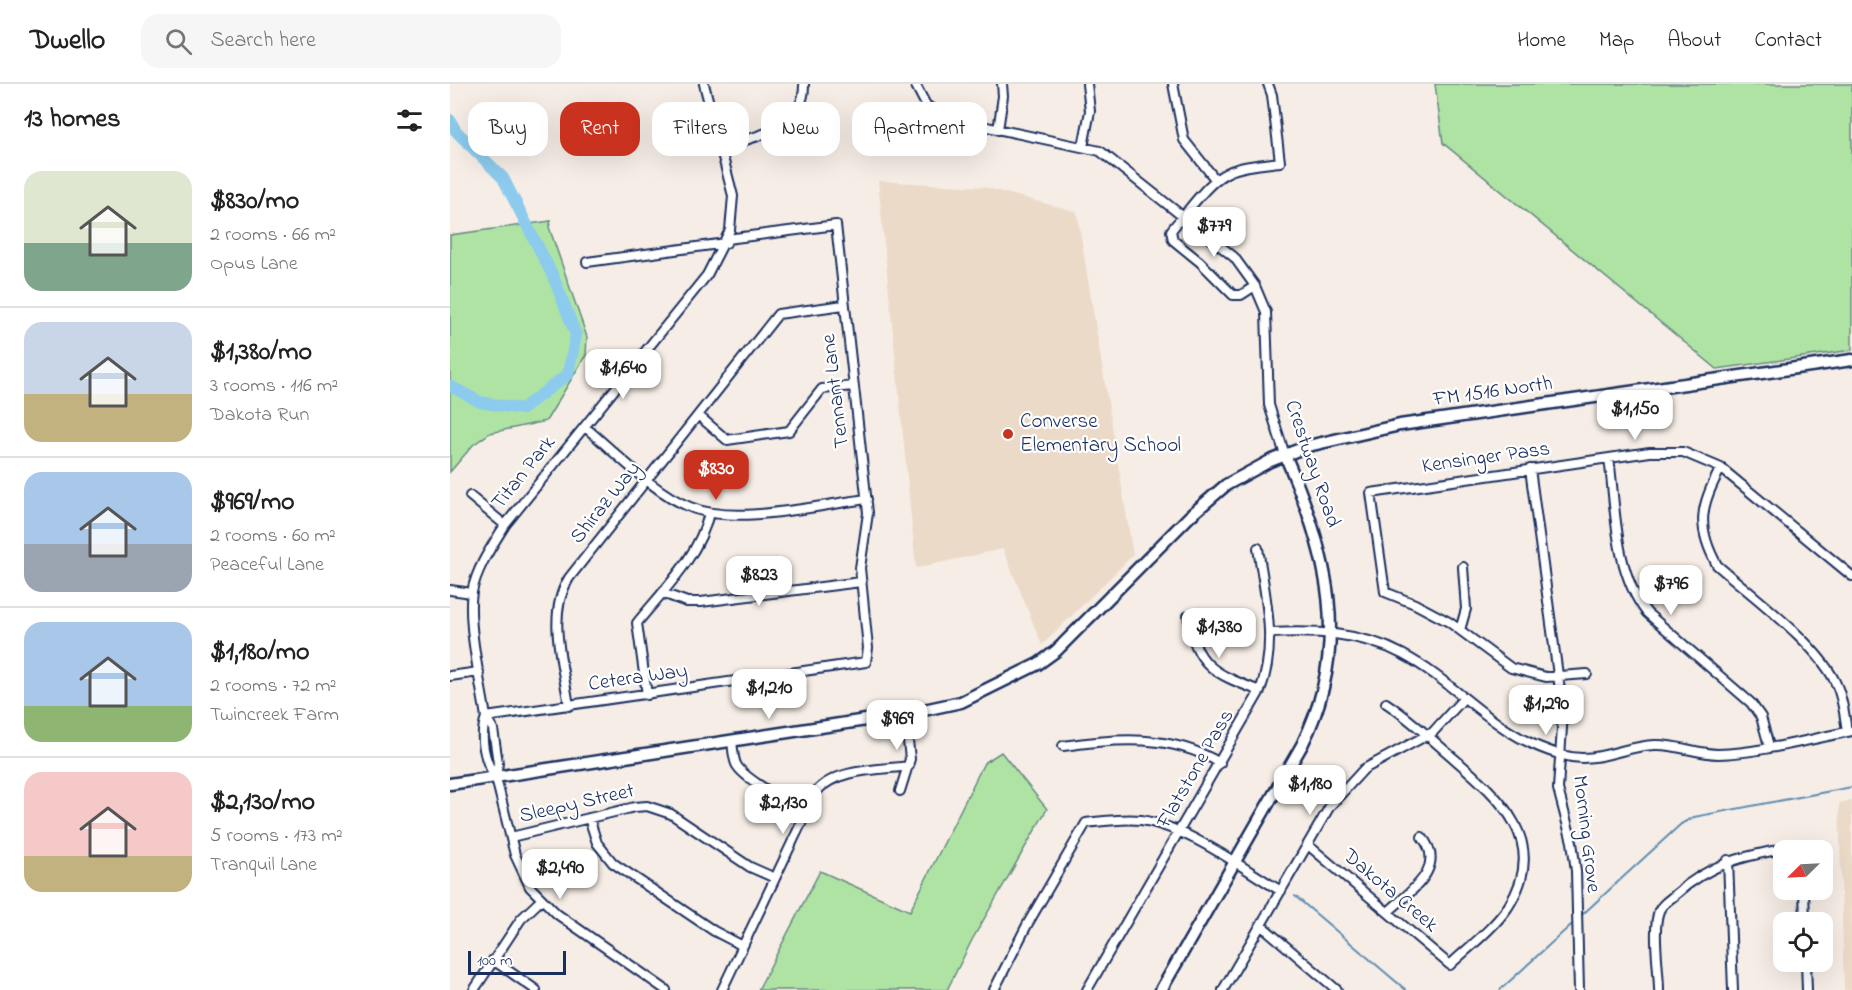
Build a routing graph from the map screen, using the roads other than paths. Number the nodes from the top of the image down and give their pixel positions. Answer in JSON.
{"nodes":[{"id":1,"x":704,"y":84,"type":"edge"},
{"id":2,"x":804,"y":84,"type":"edge"},
{"id":3,"x":915,"y":84,"type":"edge"},
{"id":4,"x":1002,"y":84,"type":"edge"},
{"id":5,"x":1087,"y":84,"type":"edge"},
{"id":6,"x":1173,"y":84,"type":"edge"},
{"id":7,"x":1268,"y":84,"type":"edge"},
{"id":8,"x":708,"y":102,"type":"edge"},
{"id":9,"x":802,"y":102,"type":"edge"},
{"id":10,"x":998,"y":130,"type":"junction"},
{"id":11,"x":1083,"y":147,"type":"junction"},
{"id":12,"x":722,"y":156,"type":"edge"},
{"id":13,"x":1215,"y":179,"type":"junction"},
{"id":14,"x":1183,"y":218,"type":"junction"},
{"id":15,"x":726,"y":241,"type":"junction"},
{"id":16,"x":587,"y":262,"type":"dead end"},
{"id":17,"x":1255,"y":286,"type":"junction"},
{"id":18,"x":844,"y":305,"type":"junction"},
{"id":19,"x":1852,"y":360,"type":"edge"},
{"id":20,"x":853,"y":386,"type":"junction"},
{"id":21,"x":699,"y":416,"type":"junction"},
{"id":22,"x":585,"y":427,"type":"junction"},
{"id":23,"x":1285,"y":455,"type":"junction"},
{"id":24,"x":1609,"y":458,"type":"junction"},
{"id":25,"x":1722,"y":468,"type":"junction"},
{"id":26,"x":1530,"y":469,"type":"junction"},
{"id":27,"x":648,"y":479,"type":"junction"},
{"id":28,"x":470,"y":496,"type":"dead end"},
{"id":29,"x":867,"y":499,"type":"junction"},
{"id":30,"x":709,"y":513,"type":"junction"},
{"id":31,"x":506,"y":525,"type":"junction"},
{"id":32,"x":1258,"y":548,"type":"dead end"},
{"id":33,"x":1463,"y":567,"type":"dead end"},
{"id":34,"x":1852,"y":576,"type":"edge"},
{"id":35,"x":861,"y":582,"type":"junction"},
{"id":36,"x":450,"y":590,"type":"edge"},
{"id":37,"x":662,"y":592,"type":"junction"},
{"id":38,"x":472,"y":593,"type":"junction"},
{"id":39,"x":1188,"y":616,"type":"dead end"},
{"id":40,"x":1460,"y":630,"type":"junction"},
{"id":41,"x":1270,"y":633,"type":"junction"},
{"id":42,"x":1331,"y":633,"type":"junction"},
{"id":43,"x":866,"y":662,"type":"joint"},
{"id":44,"x":479,"y":672,"type":"junction"},
{"id":45,"x":1587,"y":674,"type":"dead end"},
{"id":46,"x":450,"y":676,"type":"edge"},
{"id":47,"x":1558,"y":678,"type":"junction"},
{"id":48,"x":1260,"y":691,"type":"junction"},
{"id":49,"x":647,"y":695,"type":"junction"},
{"id":50,"x":1463,"y":699,"type":"junction"},
{"id":51,"x":1386,"y":703,"type":"dead end"},
{"id":52,"x":569,"y":706,"type":"junction"},
{"id":53,"x":905,"y":714,"type":"junction"},
{"id":54,"x":486,"y":717,"type":"junction"},
{"id":55,"x":1850,"y":731,"type":"edge"},
{"id":56,"x":1427,"y":736,"type":"junction"},
{"id":57,"x":732,"y":740,"type":"junction"},
{"id":58,"x":1063,"y":746,"type":"dead end"},
{"id":59,"x":1768,"y":746,"type":"junction"},
{"id":60,"x":1562,"y":755,"type":"junction"},
{"id":61,"x":1220,"y":763,"type":"junction"},
{"id":62,"x":909,"y":766,"type":"junction"},
{"id":63,"x":496,"y":778,"type":"junction"},
{"id":64,"x":450,"y":784,"type":"edge"},
{"id":65,"x":900,"y":791,"type":"dead end"},
{"id":66,"x":808,"y":813,"type":"junction"},
{"id":67,"x":589,"y":818,"type":"junction"},
{"id":68,"x":1179,"y":832,"type":"junction"},
{"id":69,"x":511,"y":837,"type":"junction"},
{"id":70,"x":1422,"y":837,"type":"dead end"},
{"id":71,"x":1308,"y":845,"type":"junction"},
{"id":72,"x":1773,"y":853,"type":"edge"},
{"id":73,"x":1728,"y":860,"type":"junction"},
{"id":74,"x":1233,"y":862,"type":"junction"},
{"id":75,"x":776,"y":878,"type":"junction"},
{"id":76,"x":1281,"y":891,"type":"junction"},
{"id":77,"x":540,"y":900,"type":"junction"},
{"id":78,"x":1388,"y":912,"type":"junction"},
{"id":79,"x":1261,"y":925,"type":"junction"},
{"id":80,"x":743,"y":946,"type":"junction"},
{"id":81,"x":493,"y":960,"type":"junction"},
{"id":82,"x":1806,"y":972,"type":"edge"},
{"id":83,"x":474,"y":990,"type":"edge"},
{"id":84,"x":536,"y":990,"type":"edge"},
{"id":85,"x":666,"y":990,"type":"edge"},
{"id":86,"x":722,"y":990,"type":"edge"},
{"id":87,"x":994,"y":990,"type":"edge"},
{"id":88,"x":1087,"y":990,"type":"edge"},
{"id":89,"x":1161,"y":990,"type":"edge"},
{"id":90,"x":1223,"y":990,"type":"edge"},
{"id":91,"x":1337,"y":990,"type":"edge"},
{"id":92,"x":1579,"y":990,"type":"edge"},
{"id":93,"x":1659,"y":990,"type":"edge"},
{"id":94,"x":1733,"y":990,"type":"edge"},
{"id":95,"x":1807,"y":990,"type":"edge"}],
"edges":[{"from":1,"to":8,"type":"street","name":"Titan Park"},
{"from":2,"to":9,"type":"street"},
{"from":3,"to":10,"type":"street","name":"Crestway Road"},
{"from":4,"to":10,"type":"street"},
{"from":5,"to":11,"type":"street"},
{"from":6,"to":13,"type":"street"},
{"from":7,"to":13,"type":"street"},
{"from":10,"to":11,"type":"street","name":"Crestway Road"},
{"from":11,"to":14,"type":"street","name":"Crestway Road"},
{"from":12,"to":15,"type":"street","name":"Titan Park"},
{"from":13,"to":14,"type":"street"},
{"from":14,"to":17,"type":"street","name":"Crestway Road"},
{"from":14,"to":17,"type":"street"},
{"from":15,"to":16,"type":"street"},
{"from":15,"to":18,"type":"street","name":"Tennant Lane"},
{"from":15,"to":22,"type":"street","name":"Titan Park"},
{"from":17,"to":23,"type":"street","name":"Crestway Road"},
{"from":18,"to":20,"type":"street","name":"Tennant Lane"},
{"from":18,"to":21,"type":"street","name":"Shiraz Way"},
{"from":19,"to":23,"type":"main road","name":"FM 1516 North"},
{"from":20,"to":21,"type":"street"},
{"from":20,"to":29,"type":"street","name":"Tennant Lane"},
{"from":21,"to":27,"type":"street","name":"Shiraz Way"},
{"from":22,"to":27,"type":"street"},
{"from":22,"to":31,"type":"street","name":"Titan Park"},
{"from":23,"to":42,"type":"main road","name":"Crestway Road"},
{"from":23,"to":53,"type":"main road","name":"FM 1516 North"},
{"from":24,"to":25,"type":"street","name":"Kensinger Pass"},
{"from":24,"to":26,"type":"street","name":"Kensinger Pass"},
{"from":24,"to":59,"type":"street"},
{"from":25,"to":34,"type":"street","name":"Kensinger Pass"},
{"from":25,"to":55,"type":"street"},
{"from":26,"to":40,"type":"street","name":"Kensinger Pass"},
{"from":26,"to":47,"type":"street","name":"Morning Grove"},
{"from":27,"to":30,"type":"street"},
{"from":27,"to":52,"type":"street","name":"Shiraz Way"},
{"from":28,"to":31,"type":"street"},
{"from":29,"to":30,"type":"street"},
{"from":29,"to":35,"type":"street","name":"Tennant Lane"},
{"from":30,"to":37,"type":"street"},
{"from":31,"to":38,"type":"street","name":"Titan Park"},
{"from":32,"to":41,"type":"street","name":"Flatstone Pass"},
{"from":33,"to":40,"type":"street"},
{"from":35,"to":37,"type":"street"},
{"from":35,"to":43,"type":"street","name":"Tennant Lane"},
{"from":36,"to":38,"type":"street"},
{"from":37,"to":49,"type":"street"},
{"from":38,"to":44,"type":"street","name":"Titan Park"},
{"from":39,"to":48,"type":"street"},
{"from":40,"to":47,"type":"street"},
{"from":41,"to":42,"type":"street"},
{"from":41,"to":48,"type":"street","name":"Flatstone Pass"},
{"from":42,"to":50,"type":"street"},
{"from":42,"to":74,"type":"main road","name":"Crestway Road"},
{"from":43,"to":49,"type":"street","name":"Cetera Way"},
{"from":44,"to":46,"type":"street"},
{"from":44,"to":54,"type":"street","name":"Titan Park"},
{"from":45,"to":47,"type":"street"},
{"from":47,"to":60,"type":"street","name":"Morning Grove"},
{"from":48,"to":61,"type":"street","name":"Flatstone Pass"},
{"from":49,"to":52,"type":"street","name":"Cetera Way"},
{"from":50,"to":56,"type":"street"},
{"from":50,"to":60,"type":"street"},
{"from":51,"to":56,"type":"street"},
{"from":52,"to":54,"type":"street","name":"Cetera Way"},
{"from":53,"to":57,"type":"main road","name":"FM 1516 North"},
{"from":53,"to":62,"type":"street"},
{"from":54,"to":63,"type":"street","name":"Titan Park"},
{"from":55,"to":59,"type":"street"},
{"from":56,"to":71,"type":"street"},
{"from":56,"to":78,"type":"street","name":"Dakota Creek"},
{"from":57,"to":63,"type":"main road","name":"FM 1516 North"},
{"from":57,"to":66,"type":"street"},
{"from":58,"to":61,"type":"street"},
{"from":59,"to":60,"type":"street"},
{"from":60,"to":92,"type":"street","name":"Morning Grove"},
{"from":61,"to":68,"type":"street","name":"Flatstone Pass"},
{"from":62,"to":65,"type":"street"},
{"from":62,"to":66,"type":"street"},
{"from":63,"to":64,"type":"main road","name":"FM 1516 North"},
{"from":63,"to":69,"type":"street","name":"Titan Park"},
{"from":66,"to":75,"type":"street"},
{"from":67,"to":69,"type":"street","name":"Sleepy Street"},
{"from":67,"to":75,"type":"street","name":"Sleepy Street"},
{"from":67,"to":80,"type":"street"},
{"from":68,"to":74,"type":"street"},
{"from":68,"to":87,"type":"street"},
{"from":68,"to":88,"type":"street","name":"Flatstone Pass"},
{"from":69,"to":77,"type":"street","name":"Titan Park"},
{"from":70,"to":78,"type":"street"},
{"from":71,"to":76,"type":"street"},
{"from":71,"to":78,"type":"street","name":"Dakota Creek"},
{"from":72,"to":73,"type":"street"},
{"from":73,"to":93,"type":"street"},
{"from":73,"to":94,"type":"street"},
{"from":74,"to":76,"type":"street"},
{"from":74,"to":89,"type":"main road","name":"Crestway Road"},
{"from":75,"to":80,"type":"street"},
{"from":76,"to":79,"type":"street"},
{"from":77,"to":81,"type":"street"},
{"from":77,"to":85,"type":"street","name":"Titan Park"},
{"from":79,"to":90,"type":"street"},
{"from":79,"to":91,"type":"street"},
{"from":80,"to":86,"type":"street"},
{"from":81,"to":83,"type":"street"},
{"from":81,"to":84,"type":"street"},
{"from":82,"to":95,"type":"street"}]}
